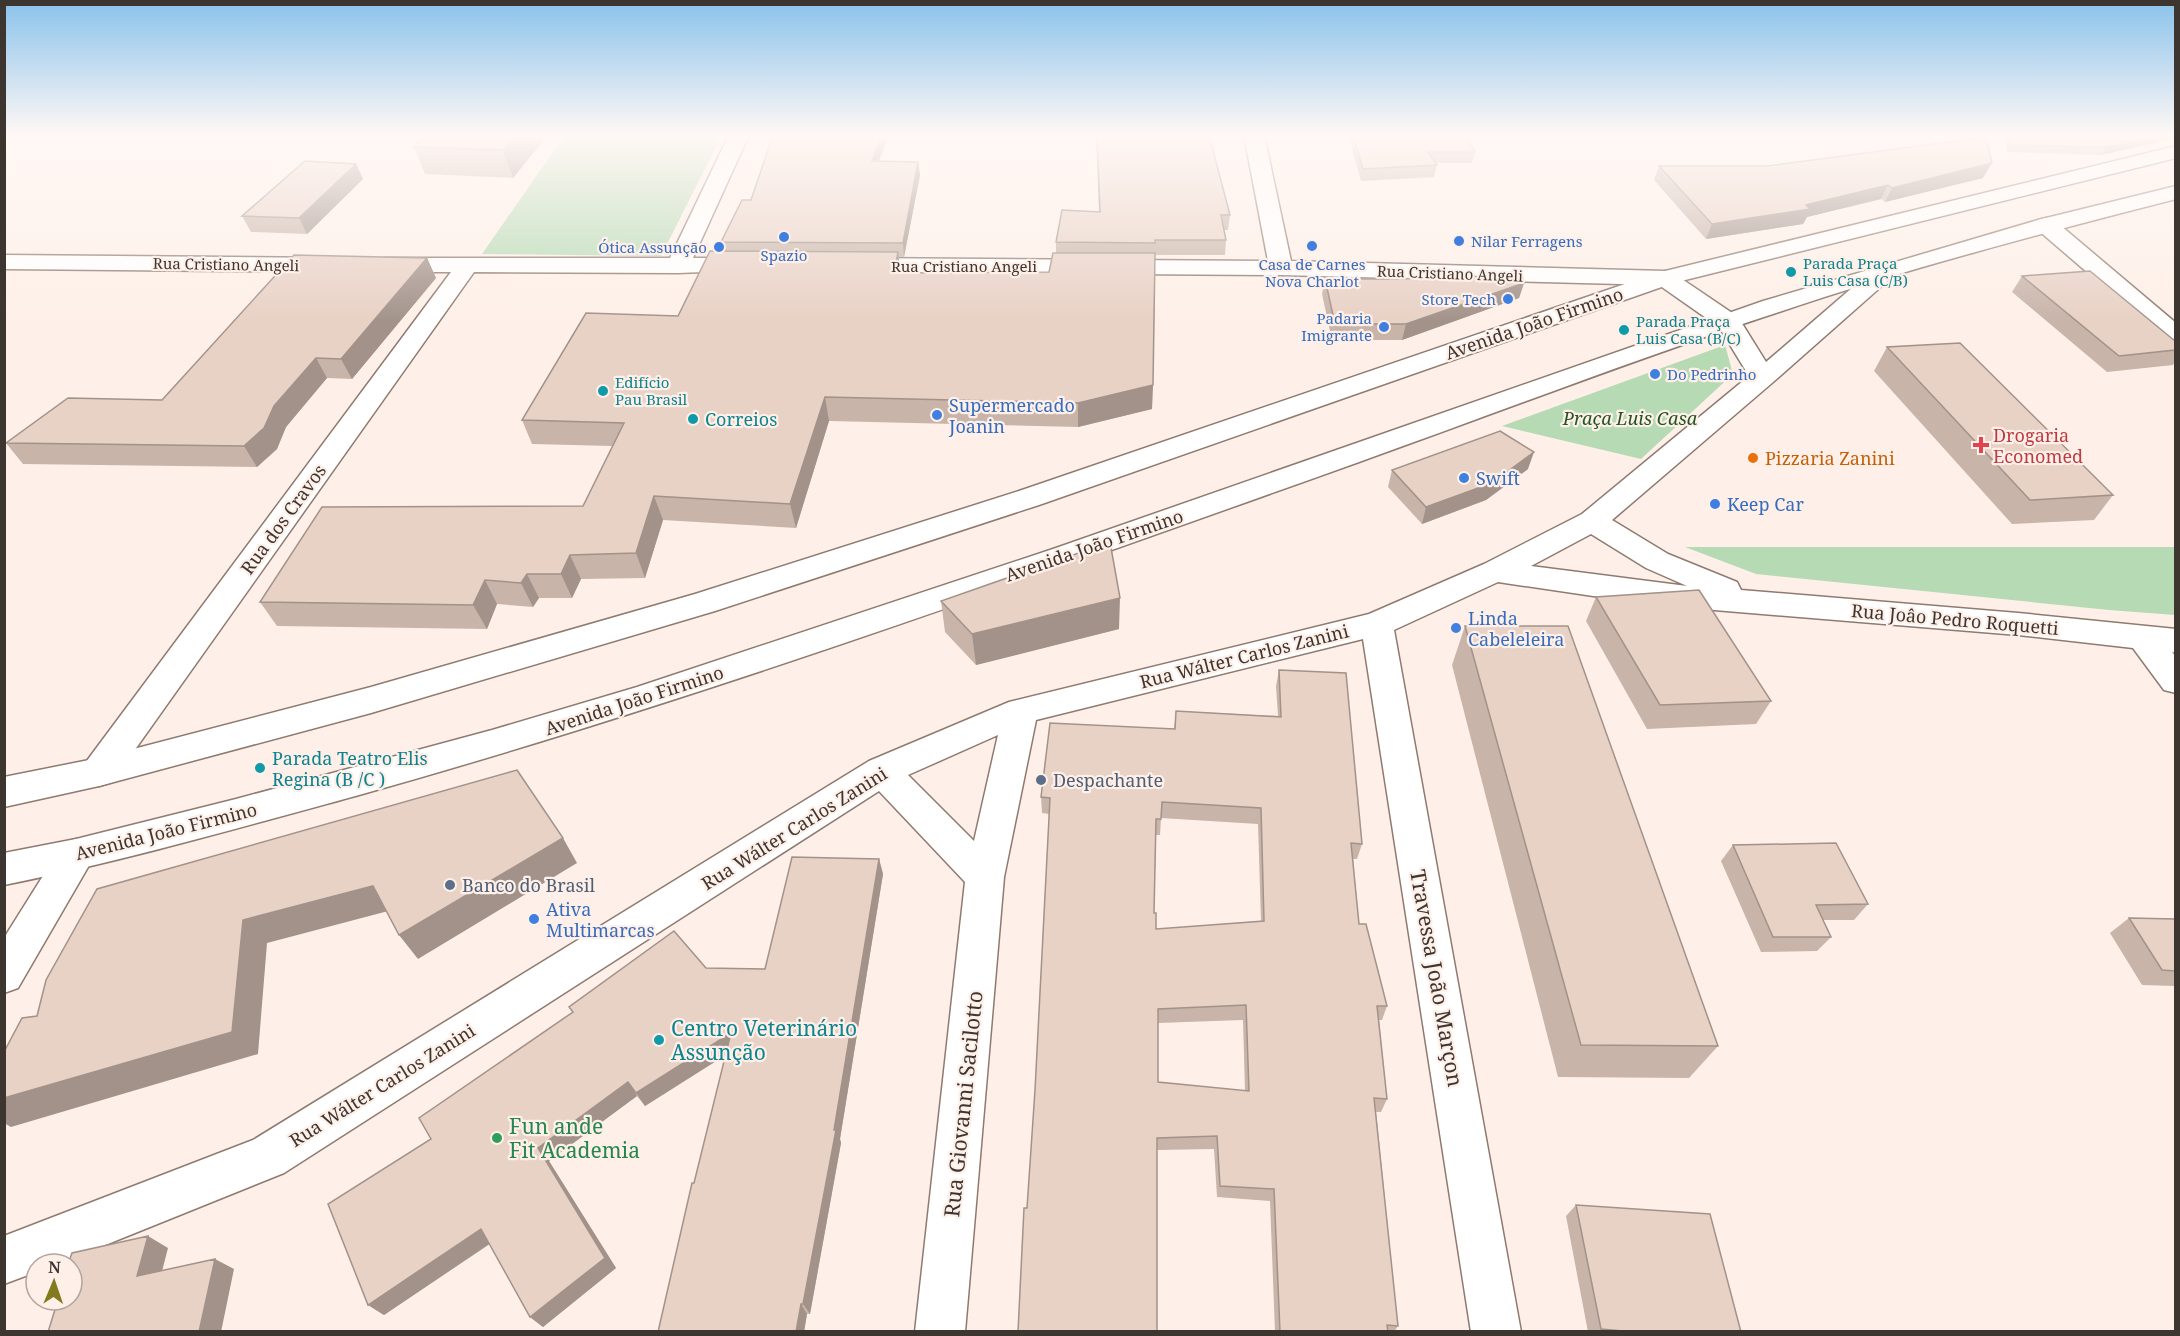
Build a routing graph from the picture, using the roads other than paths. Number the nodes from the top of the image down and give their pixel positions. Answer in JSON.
{"nodes":[{"id":1,"x":710,"y":197,"type":"edge"},
{"id":2,"x":1267,"y":197,"type":"edge"},
{"id":3,"x":1989,"y":197,"type":"edge"},
{"id":4,"x":2154,"y":197,"type":"edge"},
{"id":5,"x":2046,"y":225,"type":"junction"},
{"id":6,"x":4,"y":262,"type":"edge"},
{"id":7,"x":773,"y":265,"type":"edge"},
{"id":8,"x":832,"y":265,"type":"edge"},
{"id":9,"x":467,"y":266,"type":"junction"},
{"id":10,"x":678,"y":266,"type":"junction"},
{"id":11,"x":1280,"y":268,"type":"junction"},
{"id":12,"x":1882,"y":273,"type":"junction"},
{"id":13,"x":1665,"y":278,"type":"junction"},
{"id":14,"x":1729,"y":322,"type":"junction"},
{"id":15,"x":2175,"y":336,"type":"edge"},
{"id":16,"x":1763,"y":378,"type":"junction"},
{"id":17,"x":1592,"y":521,"type":"junction"},
{"id":18,"x":1496,"y":571,"type":"junction"},
{"id":19,"x":1766,"y":603,"type":"junction"},
{"id":20,"x":1377,"y":624,"type":"junction"},
{"id":21,"x":2143,"y":638,"type":"junction"},
{"id":22,"x":2175,"y":640,"type":"edge"},
{"id":23,"x":2175,"y":681,"type":"edge"},
{"id":24,"x":1021,"y":711,"type":"junction"},
{"id":25,"x":99,"y":771,"type":"junction"},
{"id":26,"x":882,"y":771,"type":"junction"},
{"id":27,"x":4,"y":792,"type":"edge"},
{"id":28,"x":76,"y":855,"type":"junction"},
{"id":29,"x":4,"y":869,"type":"edge"},
{"id":30,"x":985,"y":877,"type":"junction"},
{"id":31,"x":4,"y":975,"type":"edge"},
{"id":32,"x":4,"y":1260,"type":"edge"},
{"id":33,"x":940,"y":1332,"type":"edge"},
{"id":34,"x":1496,"y":1332,"type":"edge"}],
"edges":[{"from":1,"to":10,"type":"street"},
{"from":2,"to":11,"type":"street"},
{"from":3,"to":13,"type":"street","name":"Avenida João Firmino"},
{"from":4,"to":5,"type":"street","name":"Avenida João Firmino"},
{"from":5,"to":12,"type":"street","name":"Avenida João Firmino"},
{"from":5,"to":15,"type":"street"},
{"from":6,"to":9,"type":"street","name":"Rua Cristiano Angeli"},
{"from":7,"to":10,"type":"street","name":"Rua Cristiano Angeli"},
{"from":8,"to":11,"type":"street","name":"Rua Cristiano Angeli"},
{"from":9,"to":10,"type":"street","name":"Rua Cristiano Angeli"},
{"from":9,"to":25,"type":"street","name":"Rua dos Cravos"},
{"from":11,"to":13,"type":"street","name":"Rua Cristiano Angeli"},
{"from":12,"to":14,"type":"street","name":"Avenida João Firmino"},
{"from":12,"to":16,"type":"street","name":"Rua Wálter Carlos Zanini"},
{"from":13,"to":14,"type":"street"},
{"from":13,"to":25,"type":"street","name":"Avenida João Firmino"},
{"from":14,"to":16,"type":"street"},
{"from":14,"to":28,"type":"street","name":"Avenida João Firmino"},
{"from":16,"to":17,"type":"street","name":"Rua Wálter Carlos Zanini"},
{"from":17,"to":18,"type":"street","name":"Rua Wálter Carlos Zanini"},
{"from":17,"to":19,"type":"street","name":"Rua Joâo Pedro Roquetti"},
{"from":18,"to":19,"type":"street","name":"Rua Joâo Pedro Roquetti"},
{"from":18,"to":20,"type":"street","name":"Rua Wálter Carlos Zanini"},
{"from":19,"to":21,"type":"street","name":"Rua Joâo Pedro Roquetti"},
{"from":20,"to":24,"type":"street","name":"Rua Wálter Carlos Zanini"},
{"from":20,"to":34,"type":"street","name":"Travessa João Marçon"},
{"from":21,"to":22,"type":"street","name":"Rua Joâo Pedro Roquetti"},
{"from":21,"to":23,"type":"street"},
{"from":24,"to":26,"type":"street","name":"Rua Wálter Carlos Zanini"},
{"from":24,"to":30,"type":"street","name":"Rua Giovanni Sacilotto"},
{"from":25,"to":27,"type":"street","name":"Avenida João Firmino"},
{"from":26,"to":30,"type":"street"},
{"from":26,"to":32,"type":"street","name":"Rua Wálter Carlos Zanini"},
{"from":28,"to":29,"type":"street","name":"Avenida João Firmino"},
{"from":28,"to":31,"type":"street"},
{"from":30,"to":33,"type":"street","name":"Rua Giovanni Sacilotto"}]}
